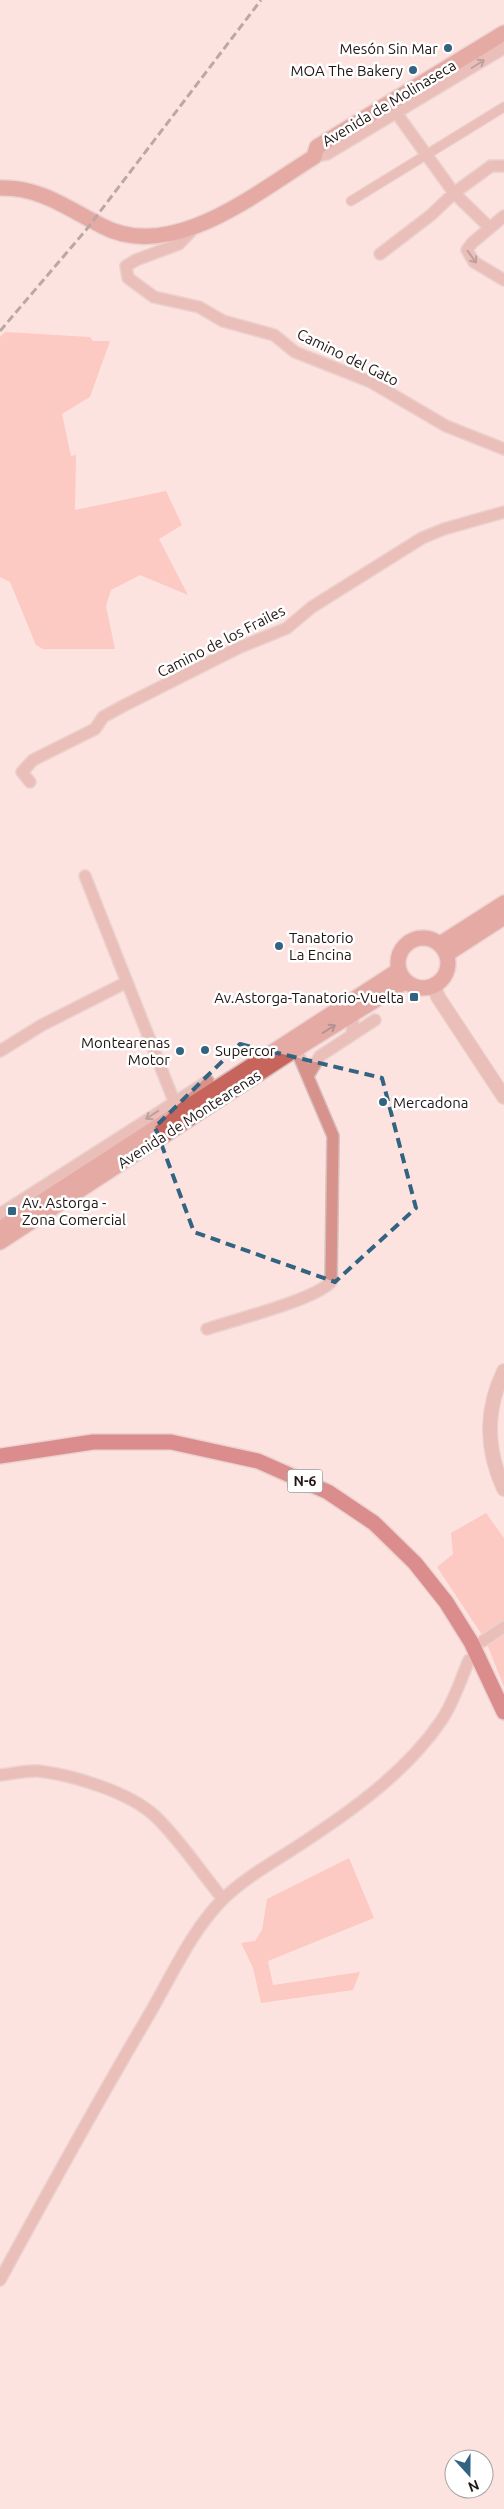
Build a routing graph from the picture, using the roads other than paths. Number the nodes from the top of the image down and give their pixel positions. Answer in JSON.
{"nodes":[{"id":1,"x":504,"y":33,"type":"edge"},
{"id":2,"x":504,"y":48,"type":"edge"},
{"id":3,"x":504,"y":107,"type":"edge"},
{"id":4,"x":393,"y":108,"type":"junction"},
{"id":5,"x":427,"y":156,"type":"junction"},
{"id":6,"x":504,"y":166,"type":"edge"},
{"id":7,"x":0,"y":188,"type":"edge"},
{"id":8,"x":454,"y":193,"type":"junction"},
{"id":9,"x":351,"y":201,"type":"dead end"},
{"id":10,"x":504,"y":216,"type":"edge"},
{"id":11,"x":197,"y":225,"type":"junction"},
{"id":12,"x":489,"y":227,"type":"junction"},
{"id":13,"x":380,"y":254,"type":"dead end"},
{"id":14,"x":504,"y":280,"type":"edge"},
{"id":15,"x":504,"y":449,"type":"edge"},
{"id":16,"x":504,"y":512,"type":"edge"},
{"id":17,"x":30,"y":782,"type":"dead end"},
{"id":18,"x":84,"y":876,"type":"dead end"},
{"id":19,"x":504,"y":903,"type":"edge"},
{"id":20,"x":504,"y":916,"type":"edge"},
{"id":21,"x":443,"y":949,"type":"junction"},
{"id":22,"x":402,"y":976,"type":"junction"},
{"id":23,"x":127,"y":982,"type":"junction"},
{"id":24,"x":434,"y":986,"type":"junction"},
{"id":25,"x":353,"y":1014,"type":"junction"},
{"id":26,"x":375,"y":1020,"type":"dead end"},
{"id":27,"x":352,"y":1035,"type":"junction"},
{"id":28,"x":0,"y":1051,"type":"edge"},
{"id":29,"x":299,"y":1054,"type":"junction"},
{"id":30,"x":320,"y":1056,"type":"junction"},
{"id":31,"x":308,"y":1076,"type":"junction"},
{"id":32,"x":208,"y":1081,"type":"dead end"},
{"id":33,"x":504,"y":1097,"type":"edge"},
{"id":34,"x":174,"y":1100,"type":"junction"},
{"id":35,"x":0,"y":1214,"type":"edge"},
{"id":36,"x":0,"y":1229,"type":"edge"},
{"id":37,"x":0,"y":1242,"type":"edge"},
{"id":38,"x":207,"y":1329,"type":"dead end"},
{"id":39,"x":504,"y":1371,"type":"edge"},
{"id":40,"x":0,"y":1456,"type":"edge"},
{"id":41,"x":504,"y":1489,"type":"edge"},
{"id":42,"x":504,"y":1627,"type":"edge"},
{"id":43,"x":483,"y":1641,"type":"dead end"},
{"id":44,"x":469,"y":1660,"type":"dead end"},
{"id":45,"x":504,"y":1712,"type":"edge"},
{"id":46,"x":0,"y":1775,"type":"edge"},
{"id":47,"x":223,"y":1899,"type":"junction"},
{"id":48,"x":0,"y":2280,"type":"edge"}],
"edges":[{"from":1,"to":4,"type":"main road","name":"Avenida de Molinaseca"},
{"from":4,"to":2,"type":"street","name":"Avenida de Molinaseca","one_way":true},
{"from":3,"to":5,"type":"street"},
{"from":4,"to":5,"type":"street"},
{"from":4,"to":11,"type":"main road","name":"Avenida de Molinaseca"},
{"from":5,"to":8,"type":"street"},
{"from":5,"to":9,"type":"street"},
{"from":6,"to":8,"type":"street"},
{"from":7,"to":11,"type":"main road","name":"Avenida de Molinaseca"},
{"from":8,"to":12,"type":"street"},
{"from":8,"to":13,"type":"street"},
{"from":10,"to":12,"type":"street"},
{"from":11,"to":15,"type":"street","name":"Camino del Gato"},
{"from":12,"to":14,"type":"street","one_way":true},
{"from":16,"to":17,"type":"street","name":"Camino de los Frailes"},
{"from":18,"to":23,"type":"street"},
{"from":19,"to":21,"type":"main road"},
{"from":20,"to":21,"type":"main road"},
{"from":21,"to":22,"type":"main road"},
{"from":21,"to":24,"type":"main road"},
{"from":22,"to":24,"type":"main road"},
{"from":22,"to":25,"type":"main road","name":"Avenida de Montearenas"},
{"from":22,"to":36,"type":"main road","name":"Avenida de Montearenas"},
{"from":23,"to":28,"type":"street"},
{"from":23,"to":34,"type":"street"},
{"from":24,"to":33,"type":"street"},
{"from":25,"to":27,"type":"street"},
{"from":29,"to":25,"type":"main road","name":"Avenida de Montearenas","one_way":true},
{"from":26,"to":27,"type":"street"},
{"from":27,"to":30,"type":"street"},
{"from":29,"to":30,"type":"street"},
{"from":29,"to":31,"type":"street"},
{"from":29,"to":37,"type":"main road","name":"Avenida de Montearenas"},
{"from":30,"to":31,"type":"street"},
{"from":31,"to":38,"type":"street"},
{"from":32,"to":34,"type":"street"},
{"from":34,"to":35,"type":"street","one_way":true},
{"from":39,"to":41,"type":"street"},
{"from":40,"to":45,"type":"highway","number":"N-6"},
{"from":42,"to":43,"type":"street"},
{"from":44,"to":47,"type":"street"},
{"from":46,"to":47,"type":"street"},
{"from":47,"to":48,"type":"street"}]}
